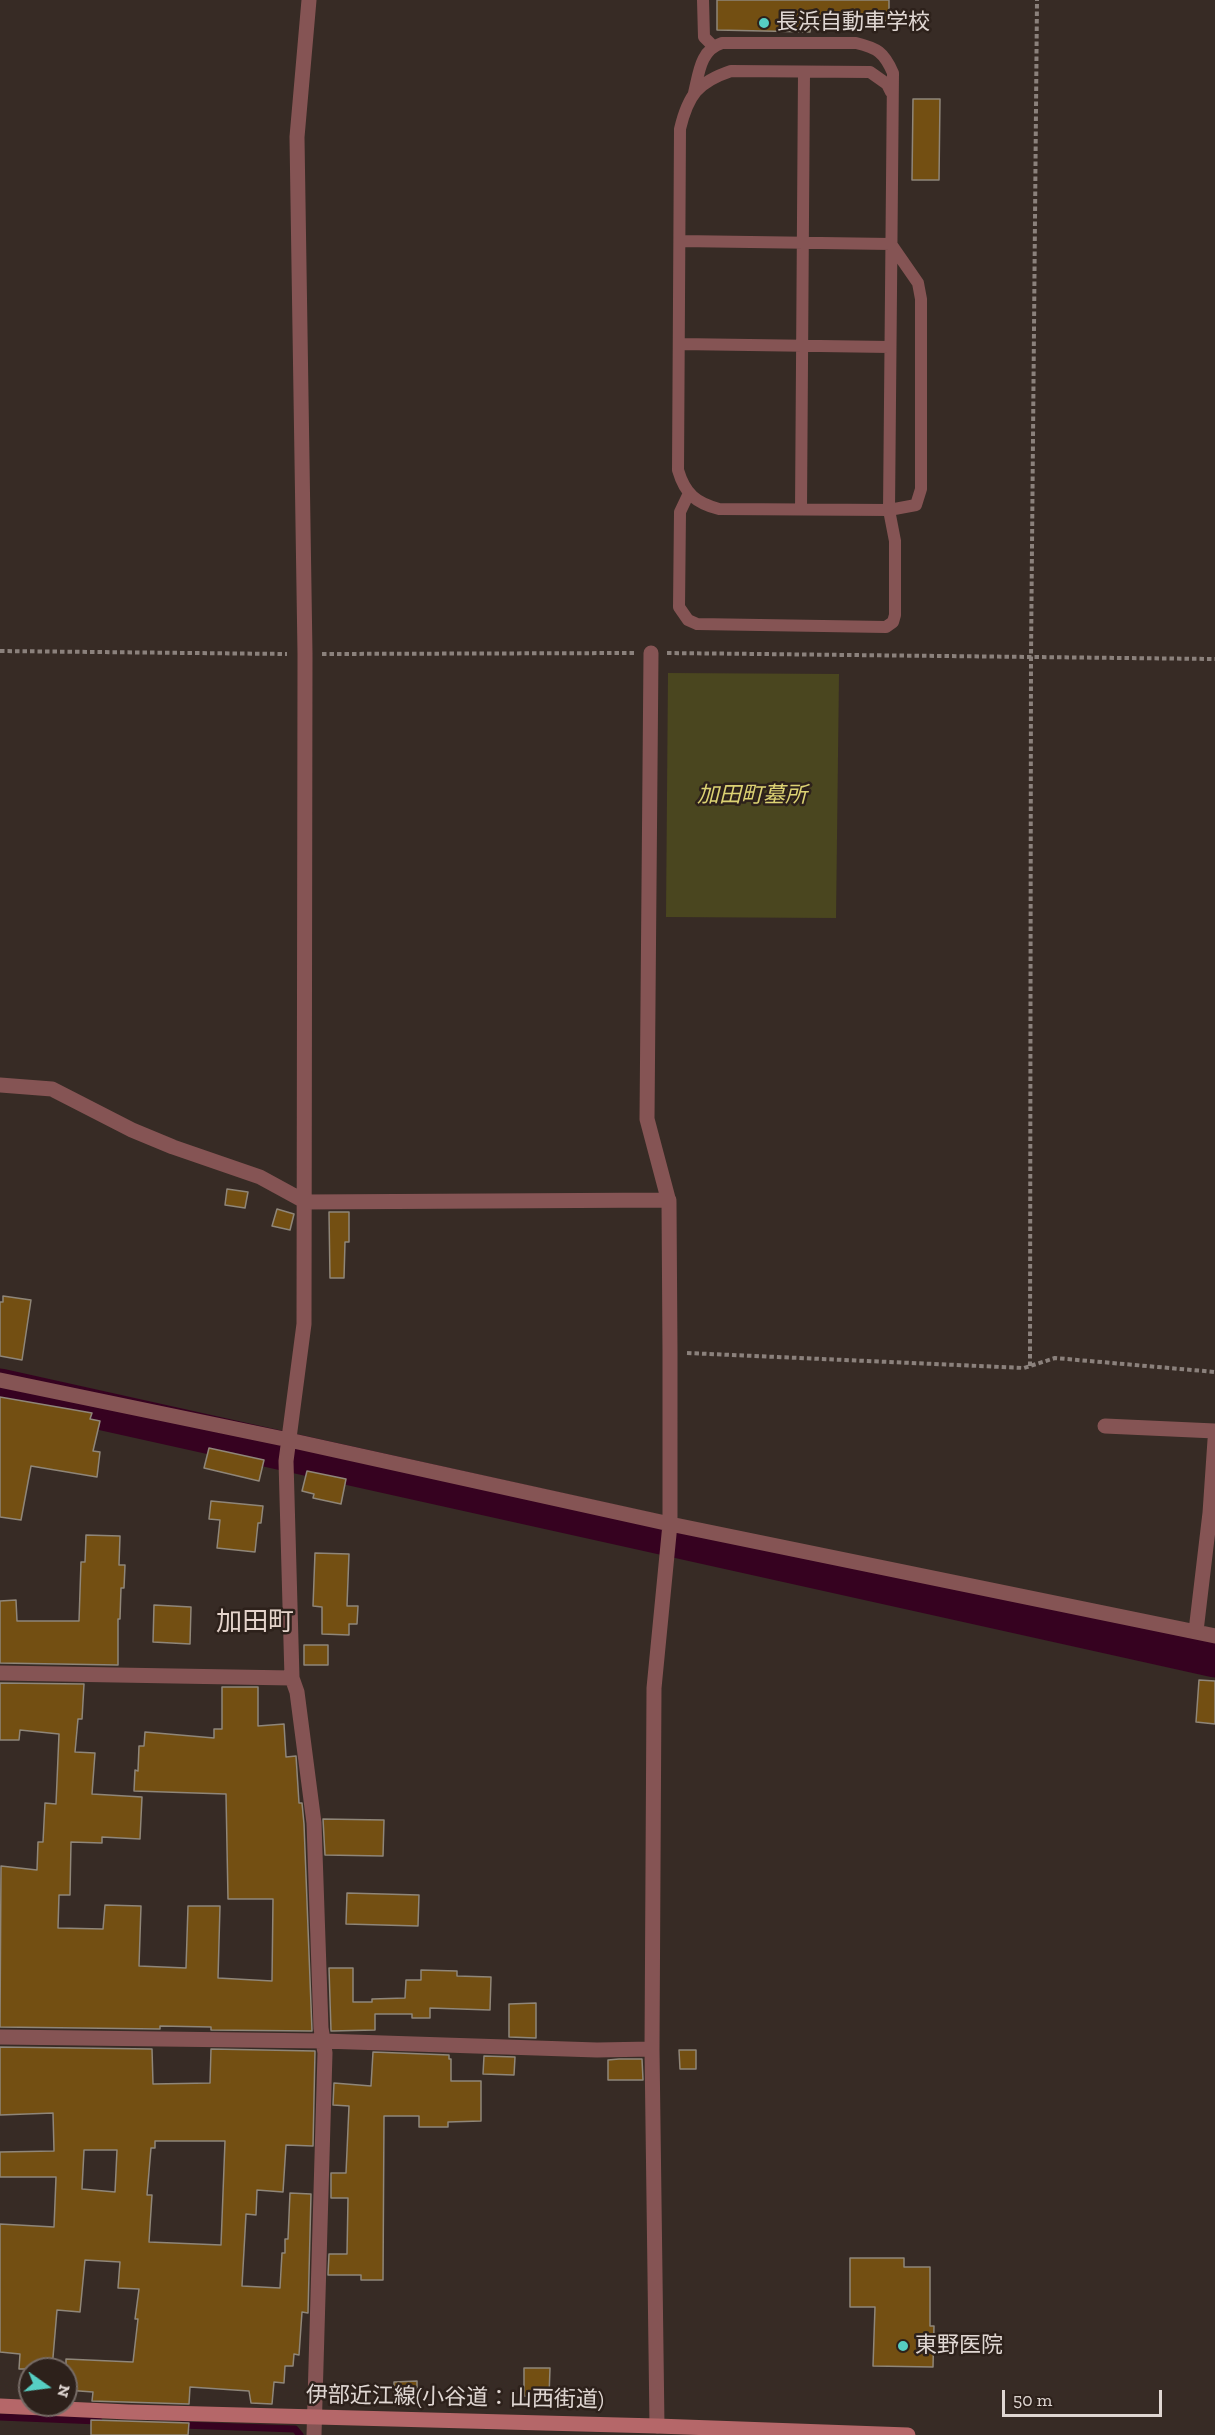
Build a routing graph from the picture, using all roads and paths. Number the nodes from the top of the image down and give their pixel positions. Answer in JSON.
{"nodes":[{"id":1,"x":309,"y":0,"type":"edge"},
{"id":2,"x":703,"y":0,"type":"edge"},
{"id":3,"x":1037,"y":0,"type":"edge"},
{"id":4,"x":713,"y":46,"type":"junction"},
{"id":5,"x":804,"y":72,"type":"junction"},
{"id":6,"x":694,"y":93,"type":"junction"},
{"id":7,"x":891,"y":93,"type":"junction"},
{"id":8,"x":680,"y":242,"type":"junction"},
{"id":9,"x":803,"y":243,"type":"junction"},
{"id":10,"x":891,"y":243,"type":"junction"},
{"id":11,"x":679,"y":344,"type":"junction"},
{"id":12,"x":802,"y":346,"type":"junction"},
{"id":13,"x":890,"y":347,"type":"junction"},
{"id":14,"x":689,"y":494,"type":"junction"},
{"id":15,"x":801,"y":509,"type":"junction"},
{"id":16,"x":889,"y":510,"type":"junction"},
{"id":17,"x":0,"y":651,"type":"edge"},
{"id":18,"x":651,"y":653,"type":"junction"},
{"id":19,"x":305,"y":654,"type":"junction"},
{"id":20,"x":1031,"y":657,"type":"junction"},
{"id":21,"x":1215,"y":659,"type":"edge"},
{"id":22,"x":0,"y":1085,"type":"edge"},
{"id":23,"x":669,"y":1200,"type":"junction"},
{"id":24,"x":304,"y":1202,"type":"junction"},
{"id":25,"x":670,"y":1352,"type":"junction"},
{"id":26,"x":1030,"y":1366,"type":"junction"},
{"id":27,"x":1215,"y":1372,"type":"edge"},
{"id":28,"x":0,"y":1380,"type":"edge"},
{"id":29,"x":1105,"y":1426,"type":"dead end"},
{"id":30,"x":1215,"y":1431,"type":"edge"},
{"id":31,"x":1215,"y":1440,"type":"edge"},
{"id":32,"x":289,"y":1442,"type":"junction"},
{"id":33,"x":1212,"y":1513,"type":"edge"},
{"id":34,"x":669,"y":1533,"type":"junction"},
{"id":35,"x":1196,"y":1631,"type":"junction"},
{"id":36,"x":1215,"y":1636,"type":"edge"},
{"id":37,"x":0,"y":1673,"type":"edge"},
{"id":38,"x":292,"y":1678,"type":"junction"},
{"id":39,"x":0,"y":2037,"type":"edge"},
{"id":40,"x":323,"y":2041,"type":"junction"},
{"id":41,"x":652,"y":2049,"type":"junction"},
{"id":42,"x":0,"y":2406,"type":"edge"},
{"id":43,"x":314,"y":2417,"type":"junction"},
{"id":44,"x":657,"y":2426,"type":"junction"},
{"id":45,"x":314,"y":2435,"type":"edge"},
{"id":46,"x":908,"y":2435,"type":"edge"}],
"edges":[{"from":1,"to":19,"type":"street"},
{"from":2,"to":4,"type":"lane"},
{"from":3,"to":20,"type":"path"},
{"from":4,"to":6,"type":"lane"},
{"from":4,"to":7,"type":"lane"},
{"from":5,"to":6,"type":"lane"},
{"from":5,"to":7,"type":"lane"},
{"from":5,"to":9,"type":"lane"},
{"from":6,"to":8,"type":"lane"},
{"from":7,"to":10,"type":"lane"},
{"from":8,"to":9,"type":"lane"},
{"from":8,"to":11,"type":"lane"},
{"from":9,"to":10,"type":"lane"},
{"from":9,"to":12,"type":"lane"},
{"from":10,"to":13,"type":"lane"},
{"from":10,"to":16,"type":"lane"},
{"from":11,"to":12,"type":"lane"},
{"from":11,"to":14,"type":"lane"},
{"from":12,"to":13,"type":"lane"},
{"from":12,"to":15,"type":"lane"},
{"from":13,"to":16,"type":"lane"},
{"from":14,"to":15,"type":"lane"},
{"from":14,"to":16,"type":"lane"},
{"from":15,"to":16,"type":"lane"},
{"from":17,"to":19,"type":"path"},
{"from":18,"to":19,"type":"path"},
{"from":18,"to":20,"type":"path"},
{"from":18,"to":23,"type":"street"},
{"from":19,"to":24,"type":"street"},
{"from":20,"to":21,"type":"path"},
{"from":20,"to":26,"type":"path"},
{"from":22,"to":24,"type":"street"},
{"from":23,"to":24,"type":"street"},
{"from":23,"to":25,"type":"street"},
{"from":24,"to":32,"type":"street"},
{"from":25,"to":26,"type":"path"},
{"from":25,"to":34,"type":"street"},
{"from":26,"to":27,"type":"path"},
{"from":28,"to":32,"type":"street"},
{"from":29,"to":30,"type":"street"},
{"from":31,"to":33,"type":"street"},
{"from":32,"to":34,"type":"street"},
{"from":32,"to":38,"type":"street"},
{"from":33,"to":35,"type":"street"},
{"from":34,"to":35,"type":"street"},
{"from":34,"to":41,"type":"street"},
{"from":35,"to":36,"type":"street"},
{"from":37,"to":38,"type":"street"},
{"from":38,"to":40,"type":"street"},
{"from":39,"to":40,"type":"street"},
{"from":40,"to":41,"type":"street"},
{"from":40,"to":43,"type":"street"},
{"from":41,"to":44,"type":"street"},
{"from":42,"to":43,"type":"main road","name":"伊部近江線(小谷道：山西街道)"},
{"from":43,"to":44,"type":"main road","name":"伊部近江線(小谷道：山西街道)"},
{"from":43,"to":45,"type":"street"},
{"from":44,"to":46,"type":"main road","name":"伊部近江線(小谷道：山西街道)"}]}
